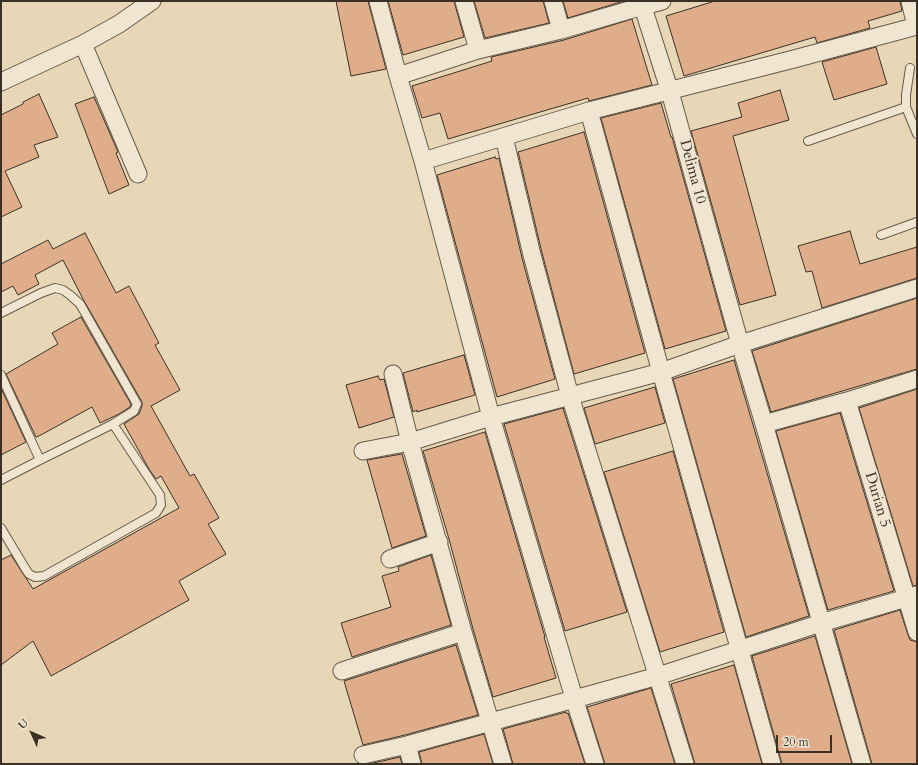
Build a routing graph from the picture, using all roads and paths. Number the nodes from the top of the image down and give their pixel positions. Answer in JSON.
{"nodes":[{"id":1,"x":152,"y":1,"type":"edge"},
{"id":2,"x":378,"y":1,"type":"edge"},
{"id":3,"x":464,"y":1,"type":"edge"},
{"id":4,"x":553,"y":1,"type":"edge"},
{"id":5,"x":662,"y":1,"type":"edge"},
{"id":6,"x":910,"y":1,"type":"edge"},
{"id":7,"x":642,"y":3,"type":"edge"},
{"id":8,"x":917,"y":26,"type":"edge"},
{"id":9,"x":561,"y":30,"type":"junction"},
{"id":10,"x":83,"y":44,"type":"junction"},
{"id":11,"x":478,"y":50,"type":"junction"},
{"id":12,"x":910,"y":68,"type":"dead end"},
{"id":13,"x":398,"y":76,"type":"junction"},
{"id":14,"x":1,"y":82,"type":"edge"},
{"id":15,"x":670,"y":92,"type":"junction"},
{"id":16,"x":906,"y":107,"type":"junction"},
{"id":17,"x":589,"y":111,"type":"junction"},
{"id":18,"x":917,"y":134,"type":"edge"},
{"id":19,"x":504,"y":137,"type":"junction"},
{"id":20,"x":808,"y":141,"type":"dead end"},
{"id":21,"x":423,"y":161,"type":"junction"},
{"id":22,"x":138,"y":174,"type":"dead end"},
{"id":23,"x":917,"y":222,"type":"edge"},
{"id":24,"x":881,"y":235,"type":"dead end"},
{"id":25,"x":917,"y":288,"type":"edge"},
{"id":26,"x":1,"y":312,"type":"edge"},
{"id":27,"x":740,"y":344,"type":"junction"},
{"id":28,"x":661,"y":372,"type":"junction"},
{"id":29,"x":393,"y":374,"type":"dead end"},
{"id":30,"x":1,"y":375,"type":"edge"},
{"id":31,"x":917,"y":378,"type":"edge"},
{"id":32,"x":570,"y":396,"type":"junction"},
{"id":33,"x":847,"y":401,"type":"junction"},
{"id":34,"x":491,"y":417,"type":"junction"},
{"id":35,"x":113,"y":424,"type":"junction"},
{"id":36,"x":764,"y":424,"type":"junction"},
{"id":37,"x":410,"y":442,"type":"junction"},
{"id":38,"x":363,"y":451,"type":"dead end"},
{"id":39,"x":40,"y":460,"type":"junction"},
{"id":40,"x":1,"y":480,"type":"edge"},
{"id":41,"x":1,"y":528,"type":"edge"},
{"id":42,"x":439,"y":542,"type":"junction"},
{"id":43,"x":390,"y":559,"type":"dead end"},
{"id":44,"x":912,"y":597,"type":"edge"},
{"id":45,"x":821,"y":623,"type":"junction"},
{"id":46,"x":463,"y":632,"type":"junction"},
{"id":47,"x":917,"y":632,"type":"edge"},
{"id":48,"x":739,"y":650,"type":"junction"},
{"id":49,"x":342,"y":671,"type":"dead end"},
{"id":50,"x":658,"y":676,"type":"junction"},
{"id":51,"x":574,"y":698,"type":"junction"},
{"id":52,"x":491,"y":722,"type":"junction"},
{"id":53,"x":407,"y":745,"type":"junction"},
{"id":54,"x":363,"y":756,"type":"dead end"},
{"id":55,"x":412,"y":764,"type":"edge"},
{"id":56,"x":503,"y":764,"type":"edge"},
{"id":57,"x":596,"y":764,"type":"edge"},
{"id":58,"x":685,"y":764,"type":"edge"},
{"id":59,"x":772,"y":764,"type":"edge"},
{"id":60,"x":862,"y":764,"type":"edge"}],
"edges":[{"from":1,"to":10,"type":"street"},
{"from":2,"to":13,"type":"street"},
{"from":3,"to":11,"type":"street"},
{"from":4,"to":9,"type":"street"},
{"from":5,"to":7,"type":"street"},
{"from":6,"to":8,"type":"street"},
{"from":7,"to":9,"type":"street"},
{"from":7,"to":15,"type":"street","name":"Delima 10"},
{"from":8,"to":15,"type":"street"},
{"from":9,"to":11,"type":"street"},
{"from":10,"to":14,"type":"street"},
{"from":10,"to":22,"type":"street"},
{"from":11,"to":13,"type":"street"},
{"from":12,"to":16,"type":"lane"},
{"from":13,"to":21,"type":"street"},
{"from":15,"to":17,"type":"street"},
{"from":15,"to":27,"type":"street","name":"Delima 10"},
{"from":16,"to":18,"type":"lane"},
{"from":16,"to":20,"type":"lane"},
{"from":17,"to":19,"type":"street"},
{"from":17,"to":28,"type":"street"},
{"from":19,"to":21,"type":"street"},
{"from":19,"to":32,"type":"street"},
{"from":21,"to":34,"type":"street"},
{"from":23,"to":24,"type":"lane"},
{"from":25,"to":27,"type":"street"},
{"from":26,"to":35,"type":"lane"},
{"from":27,"to":28,"type":"street"},
{"from":27,"to":36,"type":"street","name":"Delima 10"},
{"from":28,"to":32,"type":"street"},
{"from":28,"to":48,"type":"street"},
{"from":29,"to":37,"type":"street"},
{"from":30,"to":39,"type":"lane"},
{"from":31,"to":33,"type":"street"},
{"from":32,"to":34,"type":"street"},
{"from":32,"to":50,"type":"street"},
{"from":33,"to":36,"type":"street"},
{"from":33,"to":44,"type":"street","name":"Durian 5"},
{"from":34,"to":37,"type":"street"},
{"from":34,"to":51,"type":"street"},
{"from":35,"to":39,"type":"lane"},
{"from":35,"to":41,"type":"lane"},
{"from":36,"to":45,"type":"street","name":"Delima 10"},
{"from":37,"to":38,"type":"street"},
{"from":37,"to":42,"type":"street"},
{"from":39,"to":40,"type":"lane"},
{"from":42,"to":43,"type":"street"},
{"from":42,"to":46,"type":"street"},
{"from":44,"to":45,"type":"street"},
{"from":44,"to":47,"type":"street","name":"Durian 5"},
{"from":45,"to":48,"type":"street"},
{"from":45,"to":60,"type":"street","name":"Delima 10"},
{"from":46,"to":49,"type":"street"},
{"from":46,"to":52,"type":"street"},
{"from":48,"to":50,"type":"street"},
{"from":48,"to":59,"type":"street"},
{"from":50,"to":51,"type":"street"},
{"from":50,"to":58,"type":"street"},
{"from":51,"to":52,"type":"street"},
{"from":51,"to":57,"type":"street"},
{"from":52,"to":53,"type":"street"},
{"from":52,"to":56,"type":"street"},
{"from":53,"to":54,"type":"street"},
{"from":53,"to":55,"type":"street"}]}
